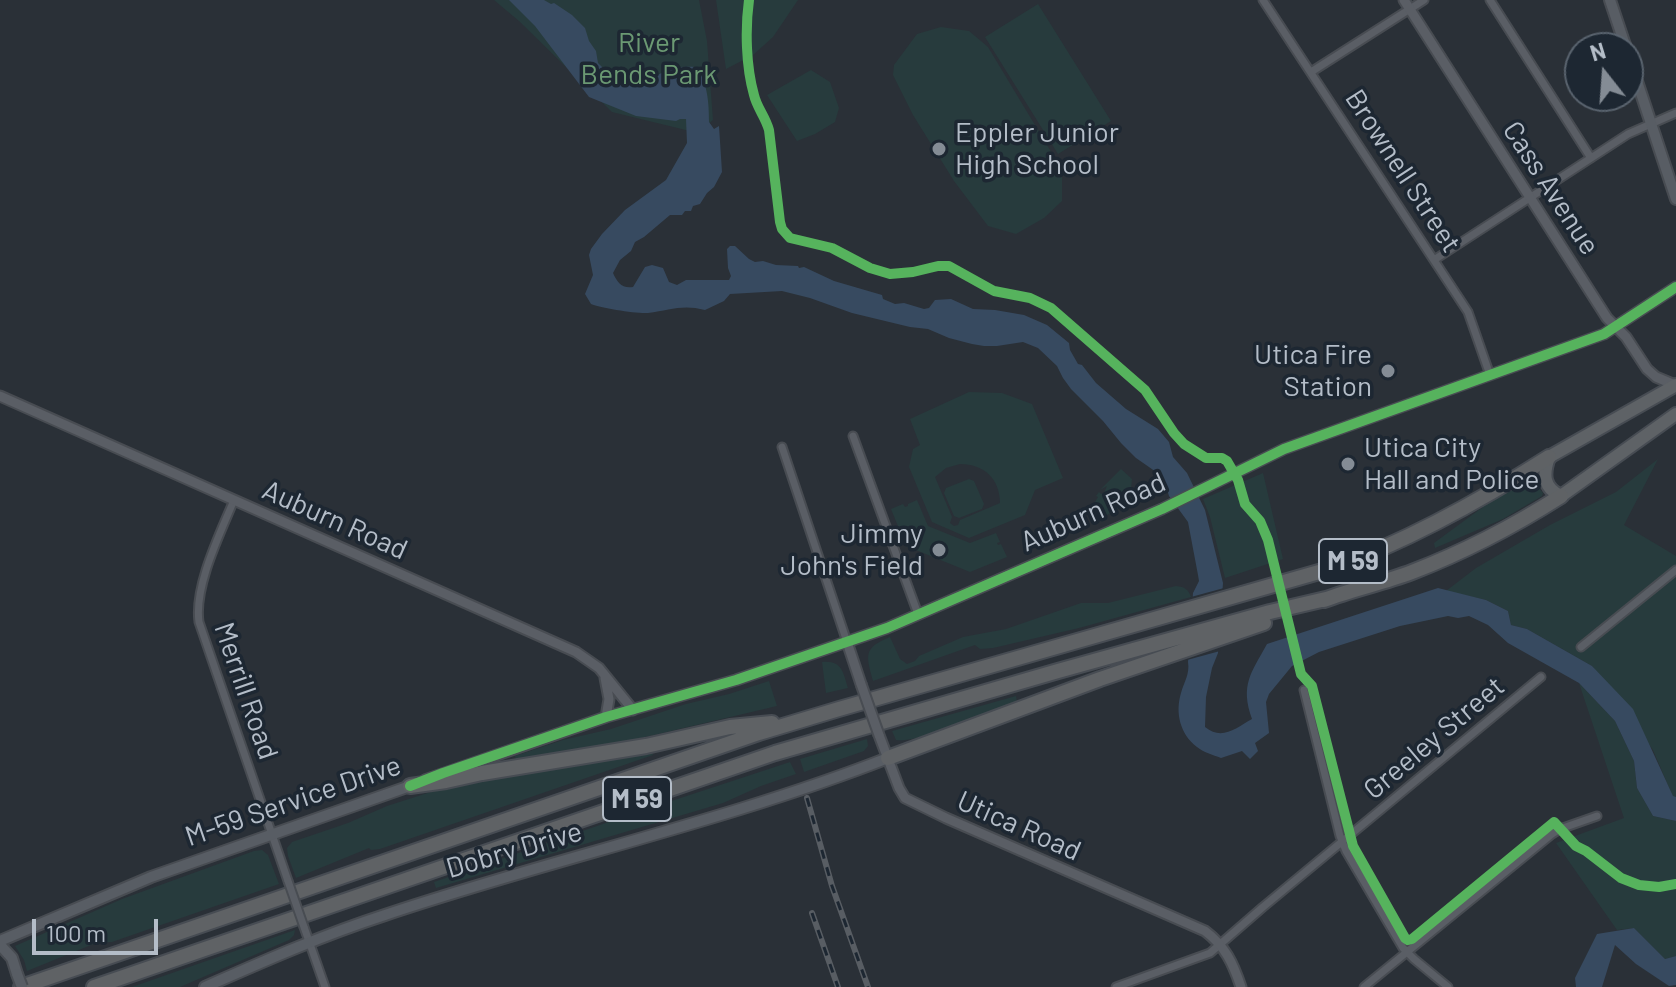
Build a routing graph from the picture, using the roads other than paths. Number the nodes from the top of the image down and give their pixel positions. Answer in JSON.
{"nodes":[{"id":1,"x":1263,"y":0,"type":"edge"},
{"id":2,"x":1424,"y":0,"type":"edge"},
{"id":3,"x":1490,"y":0,"type":"edge"},
{"id":4,"x":1610,"y":0,"type":"edge"},
{"id":5,"x":1407,"y":4,"type":"edge"},
{"id":6,"x":1621,"y":32,"type":"edge"},
{"id":7,"x":1311,"y":72,"type":"junction"},
{"id":8,"x":1644,"y":101,"type":"edge"},
{"id":9,"x":1676,"y":113,"type":"edge"},
{"id":10,"x":1651,"y":122,"type":"junction"},
{"id":11,"x":1591,"y":158,"type":"junction"},
{"id":12,"x":1530,"y":198,"type":"junction"},
{"id":13,"x":1676,"y":199,"type":"edge"},
{"id":14,"x":1434,"y":260,"type":"junction"},
{"id":15,"x":1676,"y":287,"type":"edge"},
{"id":16,"x":1615,"y":327,"type":"junction"},
{"id":17,"x":1490,"y":375,"type":"junction"},
{"id":18,"x":1676,"y":385,"type":"edge"},
{"id":19,"x":0,"y":396,"type":"edge"},
{"id":20,"x":1676,"y":414,"type":"edge"},
{"id":21,"x":853,"y":436,"type":"dead end"},
{"id":22,"x":782,"y":447,"type":"dead end"},
{"id":23,"x":1549,"y":457,"type":"junction"},
{"id":24,"x":1561,"y":496,"type":"junction"},
{"id":25,"x":234,"y":500,"type":"junction"},
{"id":26,"x":1676,"y":570,"type":"edge"},
{"id":27,"x":918,"y":614,"type":"junction"},
{"id":28,"x":1221,"y":633,"type":"junction"},
{"id":29,"x":847,"y":642,"type":"junction"},
{"id":30,"x":1581,"y":647,"type":"dead end"},
{"id":31,"x":604,"y":674,"type":"junction"},
{"id":32,"x":1541,"y":677,"type":"dead end"},
{"id":33,"x":1304,"y":690,"type":"dead end"},
{"id":34,"x":633,"y":710,"type":"junction"},
{"id":35,"x":606,"y":717,"type":"junction"},
{"id":36,"x":804,"y":719,"type":"junction"},
{"id":37,"x":888,"y":758,"type":"junction"},
{"id":38,"x":410,"y":786,"type":"junction"},
{"id":39,"x":1597,"y":816,"type":"dead end"},
{"id":40,"x":272,"y":833,"type":"junction"},
{"id":41,"x":1342,"y":842,"type":"junction"},
{"id":42,"x":309,"y":942,"type":"junction"},
{"id":43,"x":0,"y":943,"type":"edge"},
{"id":44,"x":1220,"y":944,"type":"junction"},
{"id":45,"x":1407,"y":952,"type":"junction"},
{"id":46,"x":20,"y":983,"type":"edge"},
{"id":47,"x":94,"y":987,"type":"edge"},
{"id":48,"x":205,"y":987,"type":"edge"},
{"id":49,"x":325,"y":987,"type":"edge"},
{"id":50,"x":1116,"y":987,"type":"edge"},
{"id":51,"x":1241,"y":987,"type":"edge"},
{"id":52,"x":1364,"y":987,"type":"edge"},
{"id":53,"x":1448,"y":987,"type":"edge"}],
"edges":[{"from":1,"to":7,"type":"street","name":"Brownell Street"},
{"from":2,"to":5,"type":"street"},
{"from":3,"to":11,"type":"street"},
{"from":4,"to":6,"type":"main road"},
{"from":5,"to":7,"type":"street"},
{"from":5,"to":12,"type":"street","name":"Cass Avenue"},
{"from":7,"to":14,"type":"street","name":"Brownell Street"},
{"from":8,"to":10,"type":"main road"},
{"from":9,"to":10,"type":"street"},
{"from":10,"to":11,"type":"street"},
{"from":10,"to":13,"type":"main road"},
{"from":11,"to":12,"type":"street"},
{"from":12,"to":14,"type":"street"},
{"from":12,"to":16,"type":"street","name":"Cass Avenue"},
{"from":14,"to":17,"type":"street","name":"Brownell Street"},
{"from":15,"to":16,"type":"street","name":"Auburn Road"},
{"from":16,"to":17,"type":"street","name":"Auburn Road"},
{"from":16,"to":18,"type":"street","name":"Cass Avenue"},
{"from":17,"to":27,"type":"street","name":"Auburn Road"},
{"from":18,"to":23,"type":"highway","number":"M 59"},
{"from":19,"to":25,"type":"street","name":"Auburn Road"},
{"from":20,"to":24,"type":"highway","number":"M 59"},
{"from":21,"to":27,"type":"street"},
{"from":22,"to":29,"type":"street"},
{"from":23,"to":24,"type":"highway"},
{"from":23,"to":36,"type":"highway","number":"M 59"},
{"from":24,"to":28,"type":"highway","number":"M 59"},
{"from":25,"to":31,"type":"street","name":"Auburn Road"},
{"from":25,"to":40,"type":"street","name":"Merrill Road"},
{"from":26,"to":30,"type":"street"},
{"from":27,"to":29,"type":"street","name":"Auburn Road"},
{"from":28,"to":37,"type":"highway"},
{"from":28,"to":47,"type":"highway","number":"M 59"},
{"from":29,"to":34,"type":"street","name":"Auburn Road"},
{"from":29,"to":37,"type":"street","name":"Utica Road","bridge":true},
{"from":31,"to":34,"type":"street","name":"Auburn Road"},
{"from":31,"to":35,"type":"street"},
{"from":32,"to":41,"type":"street","name":"Greeley Street"},
{"from":33,"to":41,"type":"street"},
{"from":34,"to":35,"type":"street","name":"Auburn Road"},
{"from":35,"to":38,"type":"street","name":"M-59 Service Drive"},
{"from":36,"to":38,"type":"highway"},
{"from":36,"to":46,"type":"highway","number":"M 59"},
{"from":37,"to":42,"type":"main road","name":"Dobry Drive"},
{"from":37,"to":44,"type":"street","name":"Utica Road"},
{"from":38,"to":40,"type":"main road","name":"M-59 Service Drive"},
{"from":39,"to":45,"type":"street"},
{"from":40,"to":42,"type":"street","name":"Merrill Road","bridge":true},
{"from":40,"to":43,"type":"main road","name":"M-59 Service Drive"},
{"from":41,"to":44,"type":"street","name":"Greeley Street"},
{"from":41,"to":45,"type":"street"},
{"from":42,"to":48,"type":"main road","name":"Dobry Drive"},
{"from":42,"to":49,"type":"street","name":"Merrill Road"},
{"from":43,"to":46,"type":"main road"},
{"from":44,"to":50,"type":"street","name":"Greeley Street"},
{"from":44,"to":51,"type":"street","name":"Utica Road"},
{"from":45,"to":52,"type":"street"},
{"from":45,"to":53,"type":"street"}]}
